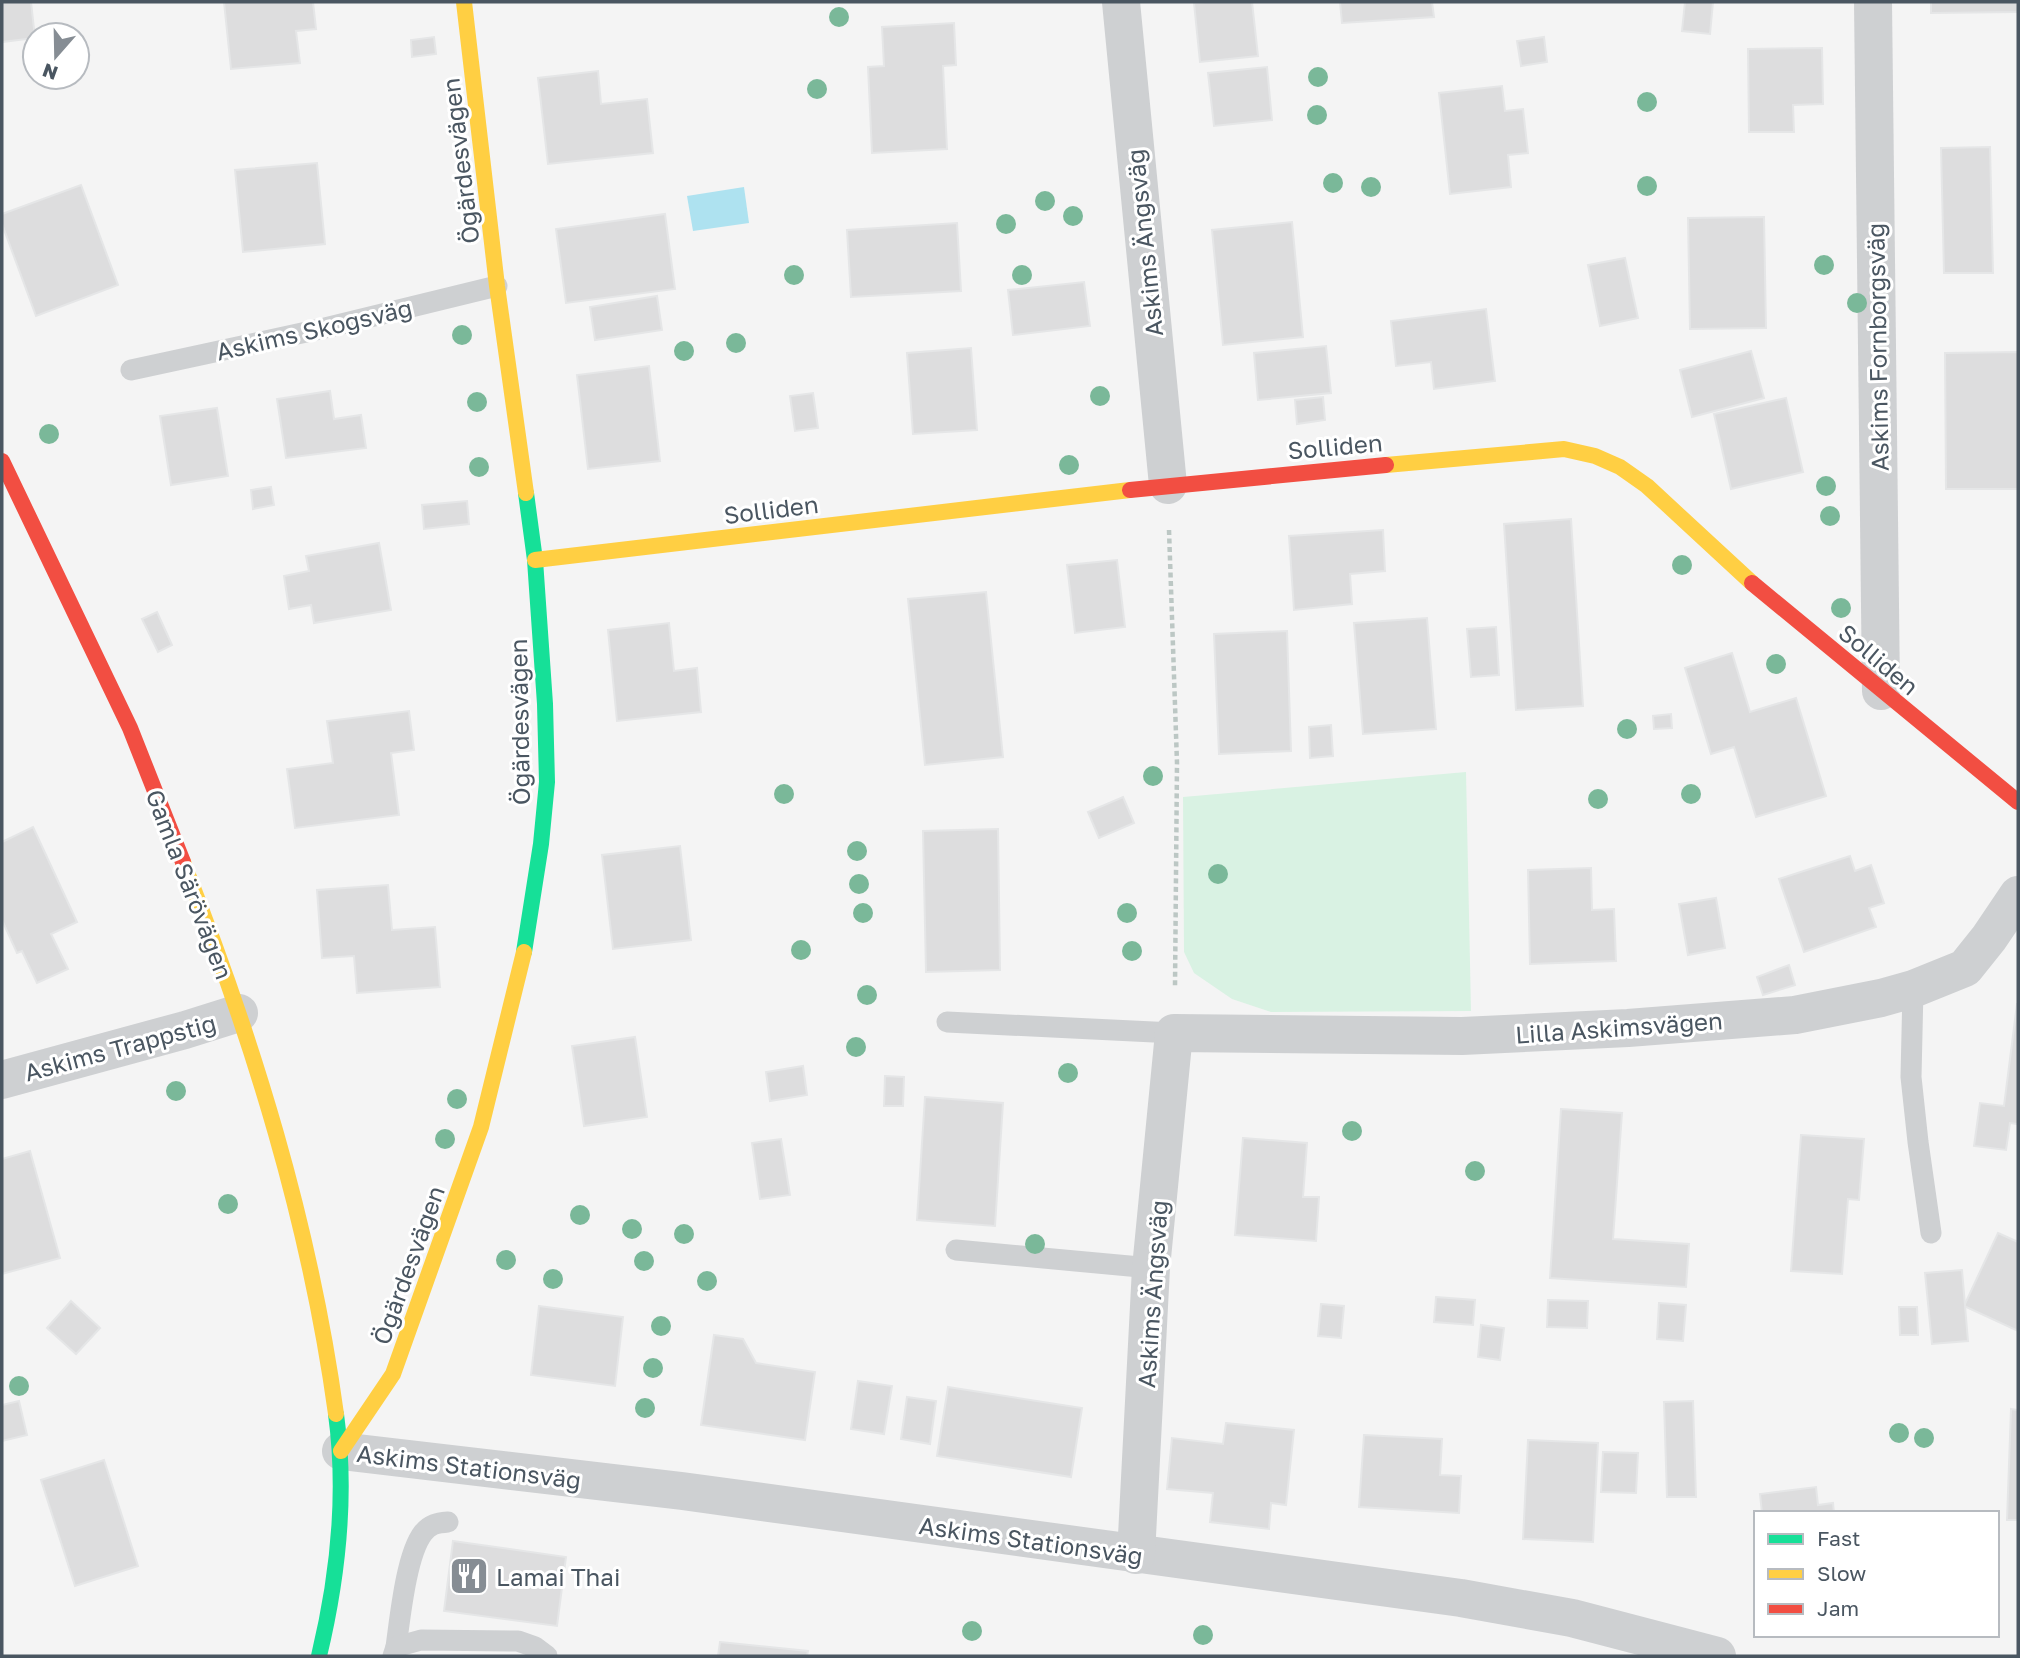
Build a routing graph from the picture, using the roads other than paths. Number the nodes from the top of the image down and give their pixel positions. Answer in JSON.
{"nodes":[{"id":1,"x":464,"y":2,"type":"edge"},
{"id":2,"x":1121,"y":2,"type":"edge"},
{"id":3,"x":1873,"y":2,"type":"edge"},
{"id":4,"x":497,"y":286,"type":"junction"},
{"id":5,"x":131,"y":370,"type":"dead end"},
{"id":6,"x":2,"y":461,"type":"edge"},
{"id":7,"x":1168,"y":485,"type":"junction"},
{"id":8,"x":535,"y":560,"type":"junction"},
{"id":9,"x":1881,"y":691,"type":"junction"},
{"id":10,"x":2018,"y":802,"type":"edge"},
{"id":11,"x":2018,"y":895,"type":"edge"},
{"id":12,"x":1913,"y":989,"type":"junction"},
{"id":13,"x":239,"y":1013,"type":"junction"},
{"id":14,"x":947,"y":1022,"type":"dead end"},
{"id":15,"x":1174,"y":1033,"type":"junction"},
{"id":16,"x":2,"y":1080,"type":"edge"},
{"id":17,"x":1931,"y":1233,"type":"dead end"},
{"id":18,"x":956,"y":1250,"type":"dead end"},
{"id":19,"x":1151,"y":1268,"type":"junction"},
{"id":20,"x":341,"y":1451,"type":"junction"},
{"id":21,"x":448,"y":1521,"type":"dead end"},
{"id":22,"x":1136,"y":1555,"type":"junction"},
{"id":23,"x":395,"y":1652,"type":"edge"},
{"id":24,"x":319,"y":1656,"type":"edge"},
{"id":25,"x":547,"y":1656,"type":"edge"},
{"id":26,"x":1717,"y":1656,"type":"edge"}],
"edges":[{"from":1,"to":4,"type":"street","name":"Ögärdesvägen"},
{"from":2,"to":7,"type":"street","name":"Askims Ängsväg"},
{"from":3,"to":9,"type":"street","name":"Askims Fornborgsväg"},
{"from":4,"to":5,"type":"lane","name":"Askims Skogsväg"},
{"from":4,"to":8,"type":"street","name":"Ögärdesvägen"},
{"from":6,"to":13,"type":"street","name":"Gamla Särövägen"},
{"from":7,"to":8,"type":"street","name":"Solliden"},
{"from":7,"to":9,"type":"street","name":"Solliden"},
{"from":8,"to":20,"type":"street","name":"Ögärdesvägen"},
{"from":9,"to":10,"type":"street","name":"Solliden"},
{"from":11,"to":12,"type":"street","name":"Lilla Askimsvägen"},
{"from":12,"to":15,"type":"street","name":"Lilla Askimsvägen"},
{"from":12,"to":17,"type":"lane"},
{"from":13,"to":16,"type":"street","name":"Askims Trappstig"},
{"from":13,"to":20,"type":"street","name":"Gamla Särövägen"},
{"from":14,"to":15,"type":"lane"},
{"from":15,"to":19,"type":"street","name":"Askims Ängsväg"},
{"from":18,"to":19,"type":"lane"},
{"from":19,"to":22,"type":"street","name":"Askims Ängsväg"},
{"from":20,"to":22,"type":"street","name":"Askims Stationsväg"},
{"from":20,"to":24,"type":"street","name":"Gamla Särövägen"},
{"from":21,"to":23,"type":"lane"},
{"from":22,"to":26,"type":"street","name":"Askims Stationsväg"},
{"from":23,"to":25,"type":"lane"}]}
